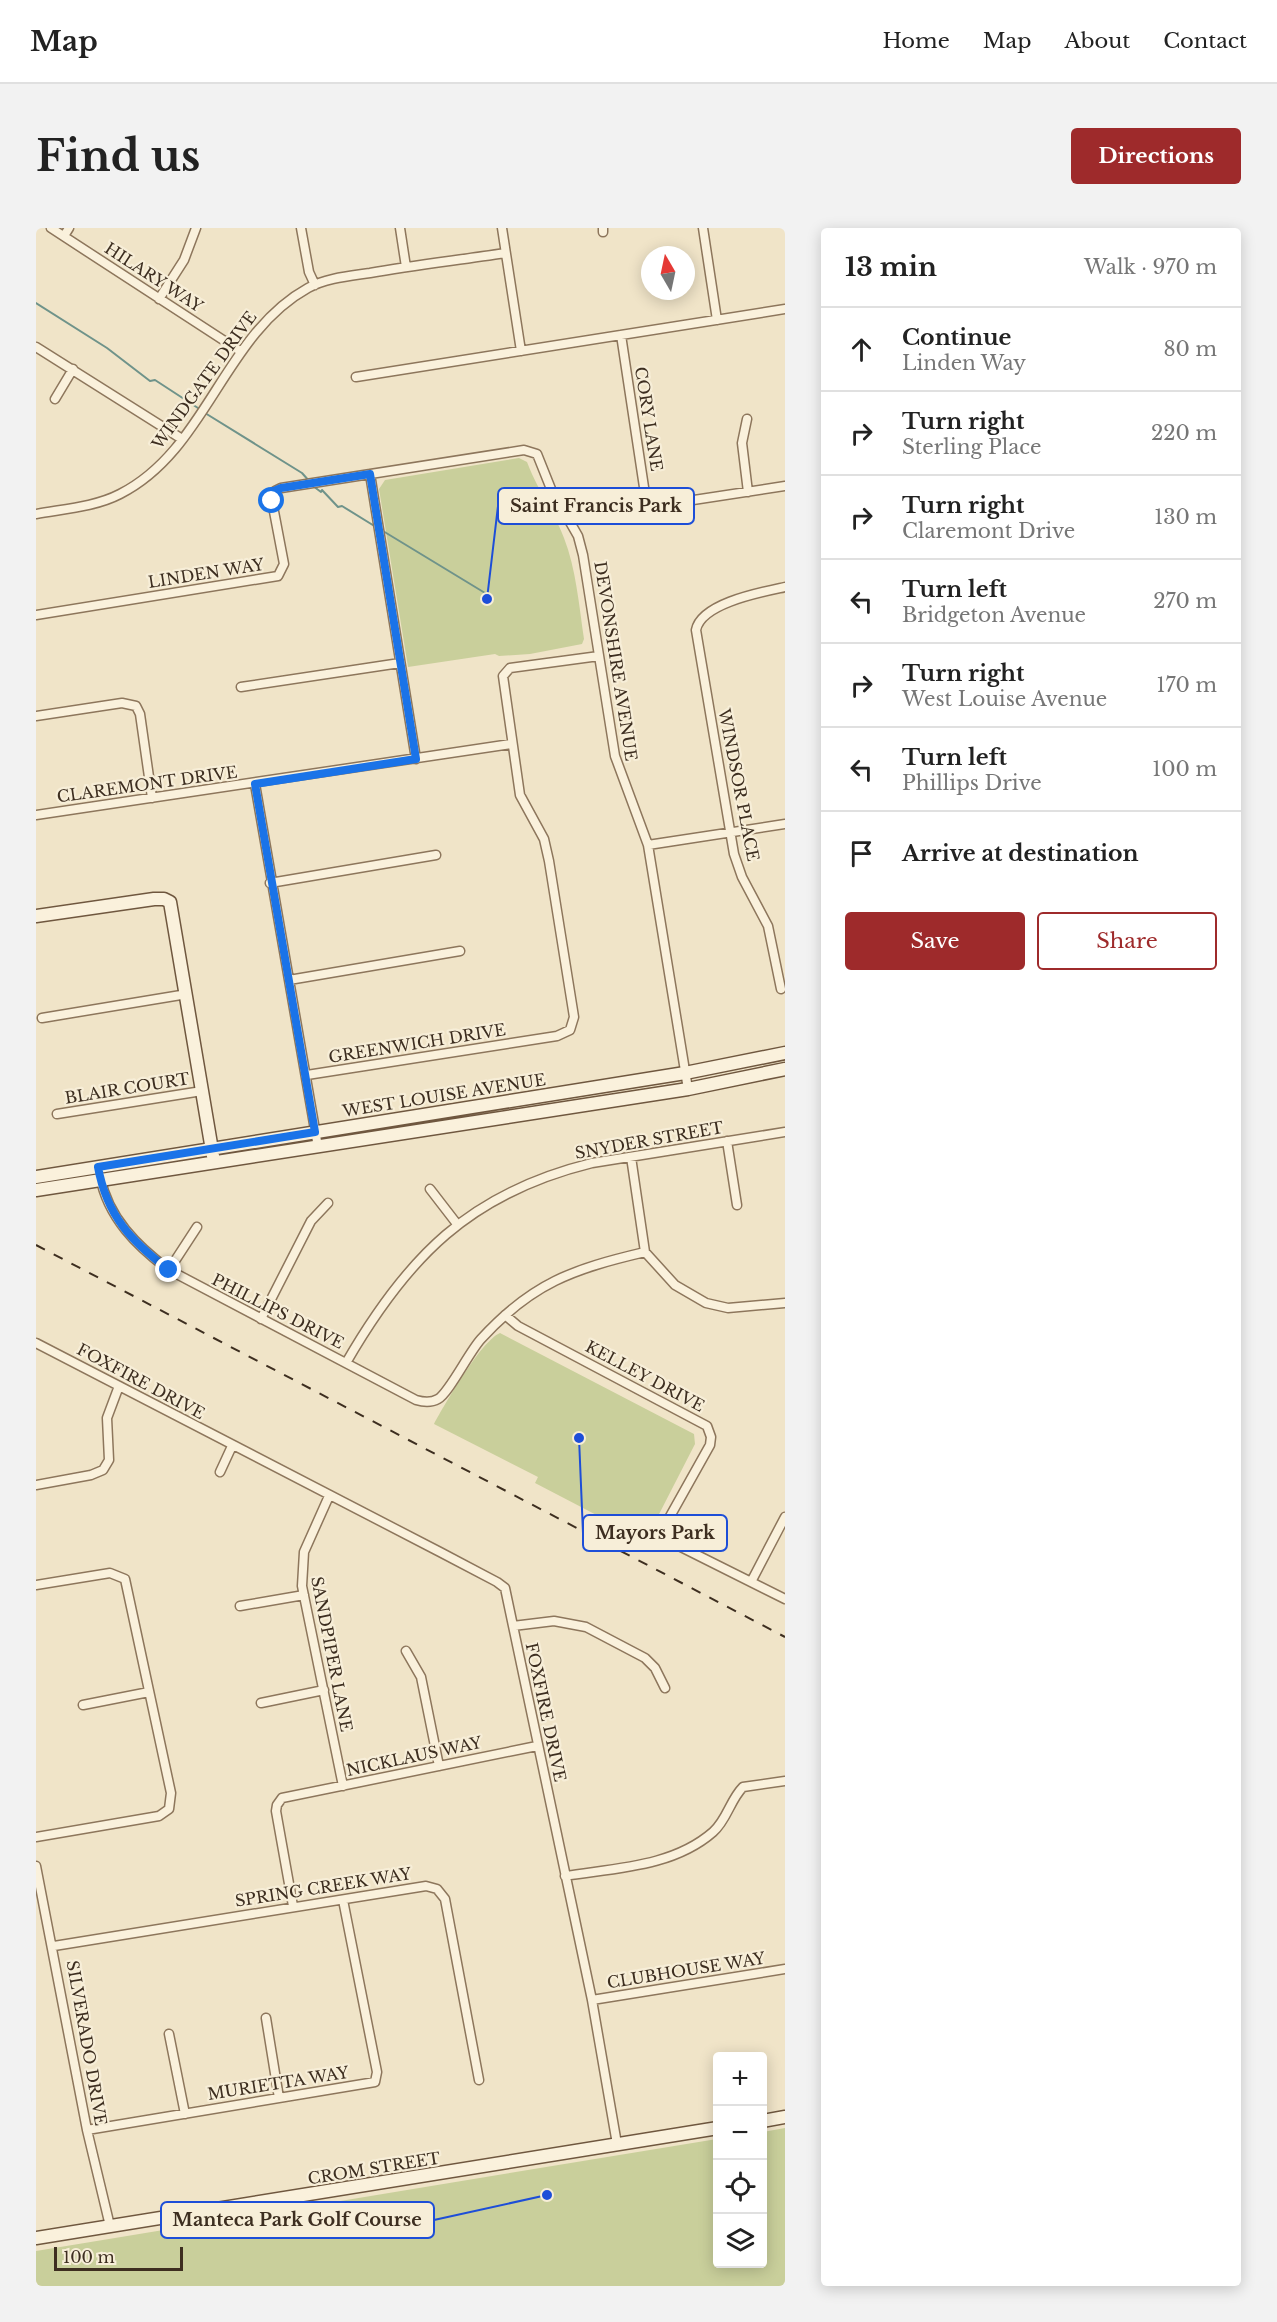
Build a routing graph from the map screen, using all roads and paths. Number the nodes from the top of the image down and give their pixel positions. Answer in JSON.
{"nodes":[{"id":1,"x":51,"y":228,"type":"edge"},
{"id":2,"x":196,"y":228,"type":"edge"},
{"id":3,"x":301,"y":228,"type":"edge"},
{"id":4,"x":400,"y":228,"type":"edge"},
{"id":5,"x":502,"y":228,"type":"edge"},
{"id":6,"x":703,"y":228,"type":"edge"},
{"id":7,"x":67,"y":232,"type":"edge"},
{"id":8,"x":506,"y":254,"type":"junction"},
{"id":9,"x":406,"y":267,"type":"junction"},
{"id":10,"x":315,"y":285,"type":"junction"},
{"id":11,"x":159,"y":299,"type":"junction"},
{"id":12,"x":785,"y":309,"type":"edge"},
{"id":13,"x":717,"y":320,"type":"junction"},
{"id":14,"x":621,"y":335,"type":"junction"},
{"id":15,"x":36,"y":347,"type":"edge"},
{"id":16,"x":240,"y":351,"type":"junction"},
{"id":17,"x":521,"y":351,"type":"junction"},
{"id":18,"x":73,"y":369,"type":"junction"},
{"id":19,"x":356,"y":377,"type":"dead end"},
{"id":20,"x":55,"y":399,"type":"dead end"},
{"id":21,"x":747,"y":419,"type":"dead end"},
{"id":22,"x":182,"y":439,"type":"junction"},
{"id":23,"x":370,"y":474,"type":"junction"},
{"id":24,"x":785,"y":486,"type":"edge"},
{"id":25,"x":748,"y":492,"type":"junction"},
{"id":26,"x":647,"y":507,"type":"junction"},
{"id":27,"x":36,"y":514,"type":"edge"},
{"id":28,"x":569,"y":519,"type":"junction"},
{"id":29,"x":785,"y":587,"type":"edge"},
{"id":30,"x":36,"y":615,"type":"edge"},
{"id":31,"x":599,"y":656,"type":"junction"},
{"id":32,"x":400,"y":663,"type":"junction"},
{"id":33,"x":241,"y":687,"type":"dead end"},
{"id":34,"x":36,"y":716,"type":"edge"},
{"id":35,"x":511,"y":744,"type":"junction"},
{"id":36,"x":416,"y":759,"type":"junction"},
{"id":37,"x":255,"y":784,"type":"junction"},
{"id":38,"x":152,"y":798,"type":"junction"},
{"id":39,"x":36,"y":815,"type":"edge"},
{"id":40,"x":785,"y":824,"type":"edge"},
{"id":41,"x":729,"y":833,"type":"junction"},
{"id":42,"x":648,"y":845,"type":"junction"},
{"id":43,"x":436,"y":855,"type":"dead end"},
{"id":44,"x":270,"y":883,"type":"junction"},
{"id":45,"x":36,"y":916,"type":"edge"},
{"id":46,"x":460,"y":951,"type":"dead end"},
{"id":47,"x":289,"y":980,"type":"junction"},
{"id":48,"x":781,"y":989,"type":"dead end"},
{"id":49,"x":187,"y":994,"type":"junction"},
{"id":50,"x":42,"y":1018,"type":"dead end"},
{"id":51,"x":785,"y":1053,"type":"edge"},
{"id":52,"x":785,"y":1069,"type":"edge"},
{"id":53,"x":685,"y":1073,"type":"junction"},
{"id":54,"x":307,"y":1075,"type":"junction"},
{"id":55,"x":688,"y":1089,"type":"junction"},
{"id":56,"x":202,"y":1091,"type":"junction"},
{"id":57,"x":57,"y":1114,"type":"dead end"},
{"id":58,"x":315,"y":1132,"type":"junction"},
{"id":59,"x":785,"y":1132,"type":"edge"},
{"id":60,"x":727,"y":1142,"type":"junction"},
{"id":61,"x":318,"y":1147,"type":"junction"},
{"id":62,"x":212,"y":1148,"type":"junction"},
{"id":63,"x":631,"y":1157,"type":"junction"},
{"id":64,"x":214,"y":1163,"type":"junction"},
{"id":65,"x":98,"y":1167,"type":"junction"},
{"id":66,"x":36,"y":1177,"type":"edge"},
{"id":67,"x":101,"y":1180,"type":"junction"},
{"id":68,"x":430,"y":1189,"type":"dead end"},
{"id":69,"x":36,"y":1190,"type":"edge"},
{"id":70,"x":328,"y":1203,"type":"dead end"},
{"id":71,"x":737,"y":1205,"type":"dead end"},
{"id":72,"x":457,"y":1224,"type":"junction"},
{"id":73,"x":196,"y":1227,"type":"dead end"},
{"id":74,"x":645,"y":1252,"type":"junction"},
{"id":75,"x":169,"y":1270,"type":"junction"},
{"id":76,"x":785,"y":1303,"type":"edge"},
{"id":77,"x":505,"y":1315,"type":"junction"},
{"id":78,"x":261,"y":1319,"type":"junction"},
{"id":79,"x":36,"y":1343,"type":"edge"},
{"id":80,"x":346,"y":1363,"type":"junction"},
{"id":81,"x":119,"y":1386,"type":"junction"},
{"id":82,"x":232,"y":1446,"type":"junction"},
{"id":83,"x":220,"y":1472,"type":"dead end"},
{"id":84,"x":36,"y":1485,"type":"edge"},
{"id":85,"x":329,"y":1496,"type":"junction"},
{"id":86,"x":785,"y":1517,"type":"edge"},
{"id":87,"x":751,"y":1582,"type":"junction"},
{"id":88,"x":36,"y":1585,"type":"edge"},
{"id":89,"x":304,"y":1595,"type":"junction"},
{"id":90,"x":785,"y":1599,"type":"edge"},
{"id":91,"x":240,"y":1606,"type":"dead end"},
{"id":92,"x":513,"y":1626,"type":"junction"},
{"id":93,"x":406,"y":1651,"type":"dead end"},
{"id":94,"x":665,"y":1688,"type":"dead end"},
{"id":95,"x":324,"y":1690,"type":"junction"},
{"id":96,"x":149,"y":1692,"type":"junction"},
{"id":97,"x":261,"y":1703,"type":"dead end"},
{"id":98,"x":83,"y":1705,"type":"dead end"},
{"id":99,"x":537,"y":1746,"type":"junction"},
{"id":100,"x":439,"y":1766,"type":"junction"},
{"id":101,"x":785,"y":1781,"type":"edge"},
{"id":102,"x":343,"y":1786,"type":"junction"},
{"id":103,"x":36,"y":1837,"type":"edge"},
{"id":104,"x":36,"y":1866,"type":"edge"},
{"id":105,"x":565,"y":1876,"type":"junction"},
{"id":106,"x":342,"y":1900,"type":"junction"},
{"id":107,"x":293,"y":1906,"type":"junction"},
{"id":108,"x":54,"y":1947,"type":"junction"},
{"id":109,"x":785,"y":1969,"type":"edge"},
{"id":110,"x":592,"y":2000,"type":"junction"},
{"id":111,"x":266,"y":2018,"type":"dead end"},
{"id":112,"x":168,"y":2034,"type":"dead end"},
{"id":113,"x":479,"y":2080,"type":"dead end"},
{"id":114,"x":279,"y":2098,"type":"junction"},
{"id":115,"x":185,"y":2114,"type":"junction"},
{"id":116,"x":785,"y":2117,"type":"edge"},
{"id":117,"x":767,"y":2120,"type":"edge"},
{"id":118,"x":713,"y":2129,"type":"edge"},
{"id":119,"x":87,"y":2130,"type":"junction"},
{"id":120,"x":617,"y":2144,"type":"junction"},
{"id":121,"x":110,"y":2226,"type":"junction"},
{"id":122,"x":36,"y":2238,"type":"edge"}],
"edges":[{"from":1,"to":7,"type":"street","name":"HILARY WAY"},
{"from":2,"to":11,"type":"street"},
{"from":3,"to":10,"type":"street"},
{"from":4,"to":9,"type":"street"},
{"from":5,"to":8,"type":"street"},
{"from":6,"to":13,"type":"street"},
{"from":7,"to":11,"type":"street","name":"HILARY WAY"},
{"from":8,"to":9,"type":"street","name":"WINDGATE DRIVE"},
{"from":8,"to":17,"type":"street"},
{"from":9,"to":10,"type":"street","name":"WINDGATE DRIVE"},
{"from":10,"to":16,"type":"street","name":"WINDGATE DRIVE"},
{"from":11,"to":16,"type":"street","name":"HILARY WAY"},
{"from":12,"to":13,"type":"street"},
{"from":13,"to":14,"type":"street"},
{"from":14,"to":17,"type":"street"},
{"from":14,"to":26,"type":"street","name":"CORY LANE"},
{"from":15,"to":18,"type":"street"},
{"from":16,"to":22,"type":"street","name":"WINDGATE DRIVE"},
{"from":17,"to":19,"type":"street"},
{"from":18,"to":20,"type":"street"},
{"from":18,"to":22,"type":"street"},
{"from":21,"to":25,"type":"street"},
{"from":22,"to":27,"type":"street","name":"WINDGATE DRIVE"},
{"from":23,"to":28,"type":"street","name":"LINDEN WAY"},
{"from":23,"to":30,"type":"street","name":"LINDEN WAY"},
{"from":23,"to":32,"type":"street"},
{"from":24,"to":25,"type":"street"},
{"from":25,"to":26,"type":"street"},
{"from":26,"to":28,"type":"street"},
{"from":28,"to":31,"type":"street","name":"DEVONSHIRE AVENUE"},
{"from":29,"to":41,"type":"street","name":"WINDSOR PLACE"},
{"from":31,"to":35,"type":"street"},
{"from":31,"to":42,"type":"street","name":"DEVONSHIRE AVENUE"},
{"from":32,"to":33,"type":"street"},
{"from":32,"to":36,"type":"street"},
{"from":34,"to":38,"type":"street"},
{"from":35,"to":36,"type":"street","name":"CLAREMONT DRIVE"},
{"from":35,"to":54,"type":"street","name":"GREENWICH DRIVE"},
{"from":36,"to":37,"type":"street","name":"CLAREMONT DRIVE"},
{"from":37,"to":38,"type":"street","name":"CLAREMONT DRIVE"},
{"from":37,"to":44,"type":"street"},
{"from":38,"to":39,"type":"street","name":"CLAREMONT DRIVE"},
{"from":40,"to":41,"type":"street"},
{"from":41,"to":42,"type":"street"},
{"from":41,"to":48,"type":"street","name":"WINDSOR PLACE"},
{"from":42,"to":53,"type":"street","name":"DEVONSHIRE AVENUE"},
{"from":43,"to":44,"type":"street"},
{"from":44,"to":47,"type":"street"},
{"from":45,"to":49,"type":"main road"},
{"from":46,"to":47,"type":"street"},
{"from":47,"to":54,"type":"street"},
{"from":49,"to":50,"type":"street"},
{"from":49,"to":56,"type":"main road"},
{"from":51,"to":53,"type":"main road","name":"WEST LOUISE AVENUE"},
{"from":52,"to":55,"type":"main road","name":"WEST LOUISE AVENUE"},
{"from":53,"to":55,"type":"street","name":"DEVONSHIRE AVENUE"},
{"from":53,"to":58,"type":"main road","name":"WEST LOUISE AVENUE"},
{"from":54,"to":58,"type":"street"},
{"from":55,"to":61,"type":"main road","name":"WEST LOUISE AVENUE"},
{"from":56,"to":57,"type":"street","name":"BLAIR COURT"},
{"from":56,"to":62,"type":"main road"},
{"from":58,"to":61,"type":"street"},
{"from":58,"to":62,"type":"main road","name":"WEST LOUISE AVENUE"},
{"from":59,"to":60,"type":"street","name":"SNYDER STREET"},
{"from":60,"to":63,"type":"street","name":"SNYDER STREET"},
{"from":60,"to":71,"type":"street"},
{"from":61,"to":64,"type":"main road","name":"WEST LOUISE AVENUE"},
{"from":62,"to":64,"type":"main road"},
{"from":62,"to":65,"type":"main road","name":"WEST LOUISE AVENUE"},
{"from":63,"to":72,"type":"street","name":"SNYDER STREET"},
{"from":63,"to":74,"type":"street"},
{"from":64,"to":67,"type":"main road","name":"WEST LOUISE AVENUE"},
{"from":65,"to":66,"type":"main road","name":"WEST LOUISE AVENUE"},
{"from":65,"to":67,"type":"street","name":"PHILLIPS DRIVE"},
{"from":67,"to":69,"type":"main road","name":"WEST LOUISE AVENUE"},
{"from":67,"to":75,"type":"street","name":"PHILLIPS DRIVE"},
{"from":68,"to":72,"type":"street"},
{"from":70,"to":78,"type":"street"},
{"from":72,"to":80,"type":"street","name":"SNYDER STREET"},
{"from":73,"to":75,"type":"street"},
{"from":74,"to":76,"type":"street"},
{"from":74,"to":77,"type":"street"},
{"from":75,"to":78,"type":"street","name":"PHILLIPS DRIVE"},
{"from":77,"to":80,"type":"street","name":"PHILLIPS DRIVE"},
{"from":77,"to":87,"type":"street","name":"KELLEY DRIVE"},
{"from":78,"to":80,"type":"street","name":"PHILLIPS DRIVE"},
{"from":79,"to":81,"type":"street","name":"FOXFIRE DRIVE"},
{"from":81,"to":82,"type":"street","name":"FOXFIRE DRIVE"},
{"from":81,"to":84,"type":"street"},
{"from":82,"to":83,"type":"street"},
{"from":82,"to":85,"type":"street","name":"FOXFIRE DRIVE"},
{"from":85,"to":89,"type":"street","name":"SANDPIPER LANE"},
{"from":85,"to":92,"type":"street","name":"FOXFIRE DRIVE"},
{"from":86,"to":87,"type":"street"},
{"from":87,"to":90,"type":"street","name":"KELLEY DRIVE"},
{"from":88,"to":96,"type":"street"},
{"from":89,"to":91,"type":"street"},
{"from":89,"to":95,"type":"street","name":"SANDPIPER LANE"},
{"from":92,"to":94,"type":"street"},
{"from":92,"to":99,"type":"street","name":"FOXFIRE DRIVE"},
{"from":93,"to":100,"type":"street"},
{"from":95,"to":97,"type":"street"},
{"from":95,"to":102,"type":"street","name":"SANDPIPER LANE"},
{"from":96,"to":98,"type":"street"},
{"from":96,"to":103,"type":"street"},
{"from":99,"to":100,"type":"street","name":"NICKLAUS WAY"},
{"from":99,"to":105,"type":"street","name":"FOXFIRE DRIVE"},
{"from":100,"to":102,"type":"street","name":"NICKLAUS WAY"},
{"from":101,"to":105,"type":"street"},
{"from":102,"to":107,"type":"street","name":"NICKLAUS WAY"},
{"from":104,"to":108,"type":"street","name":"SILVERADO DRIVE"},
{"from":105,"to":110,"type":"street","name":"FOXFIRE DRIVE"},
{"from":106,"to":107,"type":"street","name":"SPRING CREEK WAY"},
{"from":106,"to":113,"type":"street","name":"SPRING CREEK WAY"},
{"from":106,"to":114,"type":"street","name":"MURIETTA WAY"},
{"from":107,"to":108,"type":"street","name":"SPRING CREEK WAY"},
{"from":108,"to":119,"type":"street","name":"SILVERADO DRIVE"},
{"from":109,"to":110,"type":"street","name":"CLUBHOUSE WAY"},
{"from":110,"to":120,"type":"street","name":"FOXFIRE DRIVE"},
{"from":111,"to":114,"type":"street"},
{"from":112,"to":115,"type":"street"},
{"from":114,"to":115,"type":"street","name":"MURIETTA WAY"},
{"from":115,"to":119,"type":"street","name":"MURIETTA WAY"},
{"from":116,"to":117,"type":"main road"},
{"from":118,"to":120,"type":"main road","name":"CROM STREET"},
{"from":119,"to":121,"type":"street","name":"SILVERADO DRIVE"},
{"from":120,"to":121,"type":"main road","name":"CROM STREET"},
{"from":121,"to":122,"type":"main road","name":"CROM STREET"}]}
